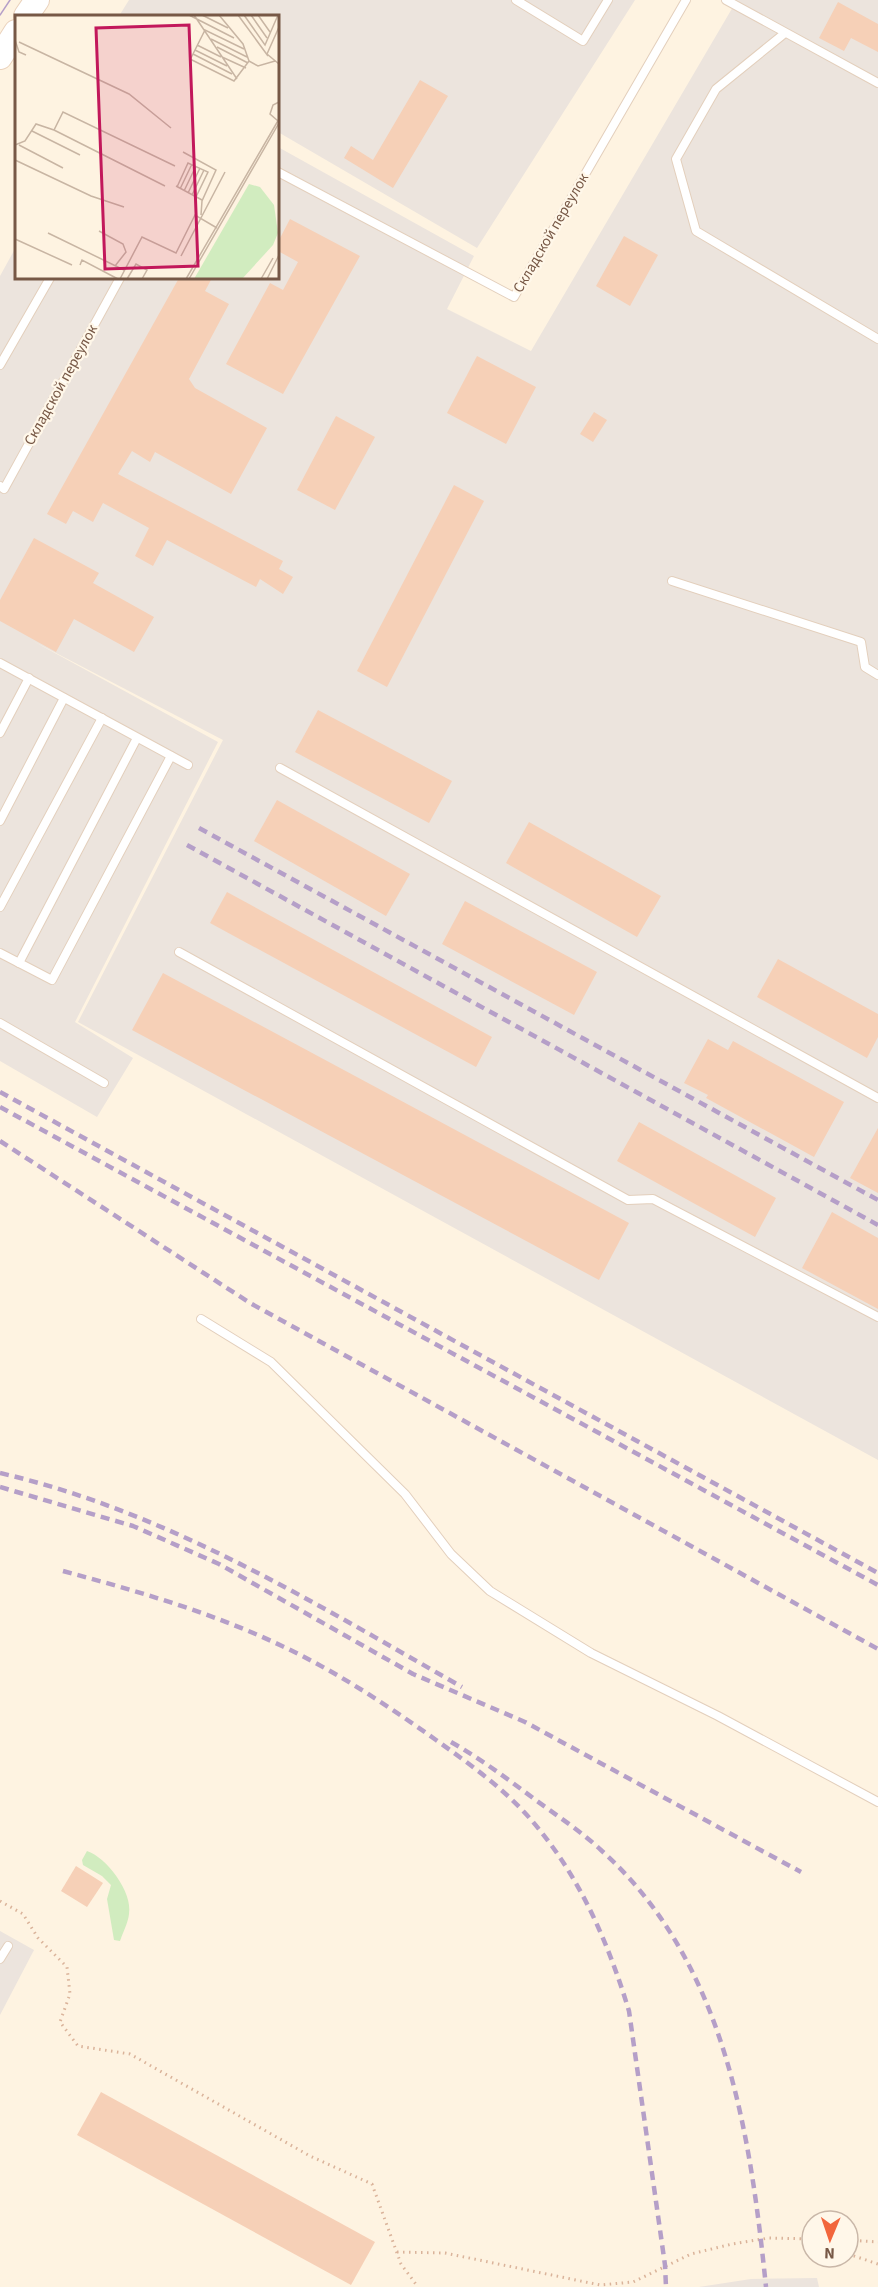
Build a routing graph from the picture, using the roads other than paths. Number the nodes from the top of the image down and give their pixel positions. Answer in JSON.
{"nodes":[{"id":1,"x":37,"y":0,"type":"edge"},
{"id":2,"x":516,"y":0,"type":"edge"},
{"id":3,"x":608,"y":0,"type":"edge"},
{"id":4,"x":686,"y":0,"type":"edge"},
{"id":5,"x":726,"y":0,"type":"edge"},
{"id":6,"x":27,"y":15,"type":"edge"},
{"id":7,"x":784,"y":33,"type":"junction"},
{"id":8,"x":15,"y":34,"type":"edge"},
{"id":9,"x":0,"y":57,"type":"edge"},
{"id":10,"x":878,"y":83,"type":"edge"},
{"id":11,"x":279,"y":173,"type":"edge"},
{"id":12,"x":49,"y":279,"type":"edge"},
{"id":13,"x":119,"y":279,"type":"edge"},
{"id":14,"x":878,"y":339,"type":"edge"},
{"id":15,"x":0,"y":365,"type":"edge"},
{"id":16,"x":0,"y":486,"type":"edge"},
{"id":17,"x":672,"y":581,"type":"dead end"},
{"id":18,"x":0,"y":663,"type":"edge"},
{"id":19,"x":878,"y":675,"type":"edge"},
{"id":20,"x":29,"y":678,"type":"junction"},
{"id":21,"x":64,"y":698,"type":"junction"},
{"id":22,"x":102,"y":718,"type":"junction"},
{"id":23,"x":0,"y":734,"type":"edge"},
{"id":24,"x":137,"y":738,"type":"junction"},
{"id":25,"x":171,"y":756,"type":"junction"},
{"id":26,"x":188,"y":765,"type":"dead end"},
{"id":27,"x":280,"y":768,"type":"dead end"},
{"id":28,"x":0,"y":821,"type":"edge"},
{"id":29,"x":0,"y":907,"type":"edge"},
{"id":30,"x":179,"y":952,"type":"dead end"},
{"id":31,"x":0,"y":953,"type":"edge"},
{"id":32,"x":19,"y":963,"type":"junction"},
{"id":33,"x":0,"y":1023,"type":"edge"},
{"id":34,"x":104,"y":1083,"type":"dead end"},
{"id":35,"x":878,"y":1098,"type":"edge"},
{"id":36,"x":878,"y":1317,"type":"edge"},
{"id":37,"x":201,"y":1319,"type":"dead end"},
{"id":38,"x":878,"y":1802,"type":"edge"},
{"id":39,"x":8,"y":1946,"type":"dead end"},
{"id":40,"x":0,"y":1959,"type":"edge"}],
"edges":[{"from":1,"to":6,"type":"street"},
{"from":2,"to":3,"type":"lane"},
{"from":4,"to":11,"type":"lane","name":"Складской переулок"},
{"from":5,"to":7,"type":"lane"},
{"from":7,"to":10,"type":"lane"},
{"from":7,"to":14,"type":"lane"},
{"from":8,"to":9,"type":"street"},
{"from":12,"to":15,"type":"lane"},
{"from":13,"to":16,"type":"lane","name":"Складской переулок"},
{"from":17,"to":19,"type":"lane"},
{"from":18,"to":20,"type":"lane"},
{"from":20,"to":21,"type":"lane"},
{"from":20,"to":23,"type":"lane"},
{"from":21,"to":22,"type":"lane"},
{"from":21,"to":28,"type":"lane"},
{"from":22,"to":24,"type":"lane"},
{"from":22,"to":29,"type":"lane"},
{"from":24,"to":25,"type":"lane"},
{"from":24,"to":32,"type":"lane"},
{"from":25,"to":26,"type":"lane"},
{"from":25,"to":32,"type":"lane"},
{"from":27,"to":35,"type":"lane"},
{"from":30,"to":36,"type":"lane"},
{"from":31,"to":32,"type":"lane"},
{"from":33,"to":34,"type":"lane"},
{"from":37,"to":38,"type":"lane"},
{"from":39,"to":40,"type":"lane"}]}
